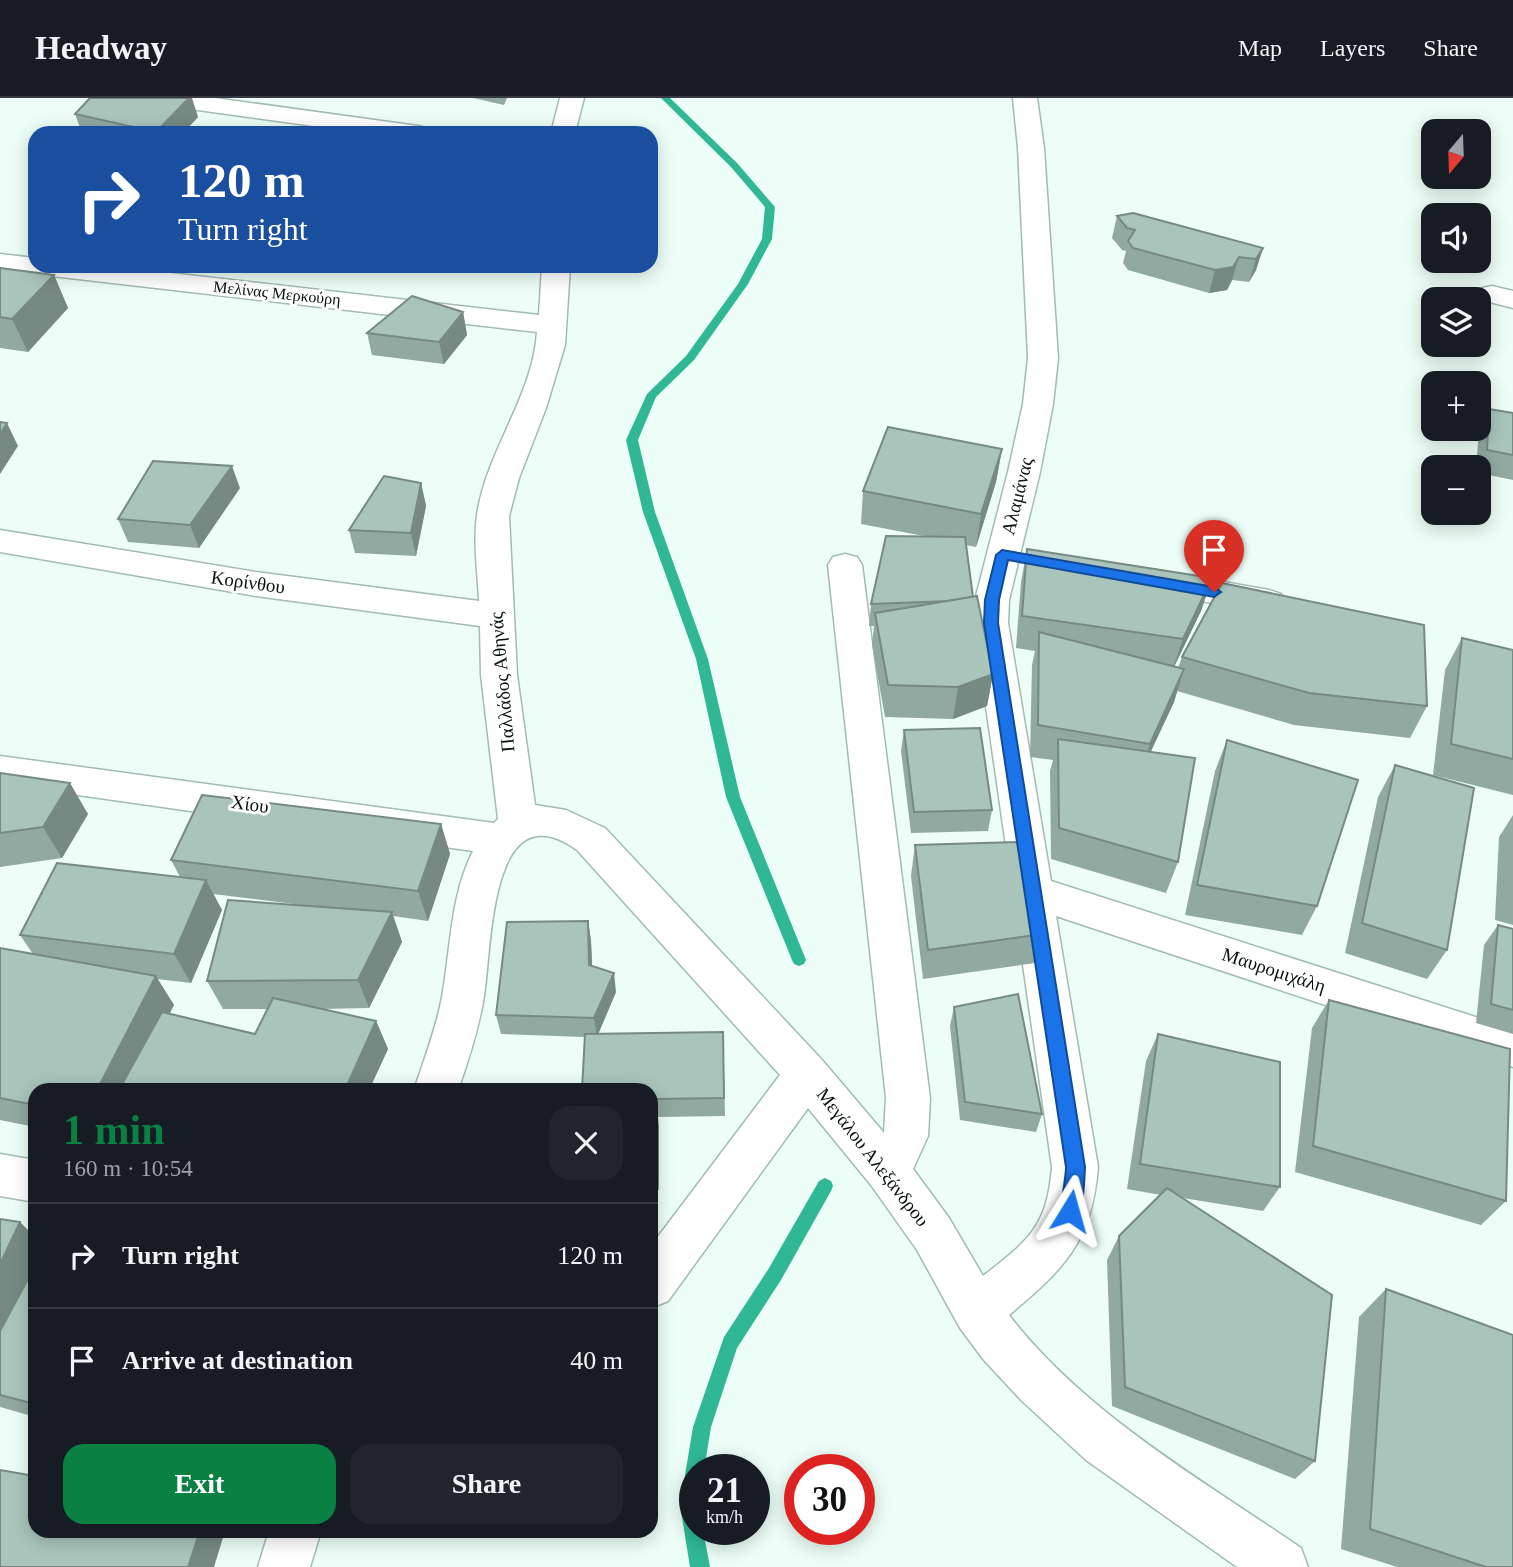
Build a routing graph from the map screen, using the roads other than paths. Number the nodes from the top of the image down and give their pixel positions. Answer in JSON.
{"nodes":[{"id":1,"x":160,"y":98,"type":"edge"},
{"id":2,"x":572,"y":98,"type":"edge"},
{"id":3,"x":1025,"y":98,"type":"edge"},
{"id":4,"x":228,"y":102,"type":"edge"},
{"id":5,"x":375,"y":126,"type":"edge"},
{"id":6,"x":565,"y":126,"type":"edge"},
{"id":7,"x":0,"y":262,"type":"edge"},
{"id":8,"x":28,"y":265,"type":"edge"},
{"id":9,"x":97,"y":273,"type":"edge"},
{"id":10,"x":556,"y":273,"type":"edge"},
{"id":11,"x":554,"y":325,"type":"junction"},
{"id":12,"x":0,"y":541,"type":"edge"},
{"id":13,"x":845,"y":565,"type":"dead end"},
{"id":14,"x":1125,"y":576,"type":"edge"},
{"id":15,"x":1303,"y":608,"type":"edge"},
{"id":16,"x":496,"y":615,"type":"junction"},
{"id":17,"x":0,"y":770,"type":"edge"},
{"id":18,"x":509,"y":831,"type":"junction"},
{"id":19,"x":1034,"y":892,"type":"junction"},
{"id":20,"x":1513,"y":1048,"type":"edge"},
{"id":21,"x":807,"y":1074,"type":"junction"},
{"id":22,"x":438,"y":1083,"type":"edge"},
{"id":23,"x":887,"y":1170,"type":"junction"},
{"id":24,"x":0,"y":1175,"type":"edge"},
{"id":25,"x":28,"y":1180,"type":"edge"},
{"id":26,"x":658,"y":1276,"type":"edge"},
{"id":27,"x":977,"y":1311,"type":"junction"},
{"id":28,"x":293,"y":1538,"type":"edge"},
{"id":29,"x":284,"y":1567,"type":"edge"},
{"id":30,"x":1282,"y":1567,"type":"edge"}],
"edges":[{"from":1,"to":4,"type":"street"},
{"from":2,"to":6,"type":"street"},
{"from":3,"to":19,"type":"street","name":"Αλαμάνας"},
{"from":4,"to":5,"type":"street"},
{"from":7,"to":8,"type":"street","name":"Μελίνας Μερκούρη"},
{"from":9,"to":11,"type":"street","name":"Μελίνας Μερκούρη"},
{"from":10,"to":11,"type":"street","name":"Παλλάδος Αθηνάς"},
{"from":11,"to":16,"type":"street","name":"Παλλάδος Αθηνάς"},
{"from":12,"to":16,"type":"street","name":"Κορίνθου"},
{"from":13,"to":23,"type":"street"},
{"from":14,"to":15,"type":"street"},
{"from":16,"to":18,"type":"street","name":"Παλλάδος Αθηνάς"},
{"from":17,"to":18,"type":"street","name":"Χίου"},
{"from":18,"to":21,"type":"street","name":"Μεγάλου Αλεξάνδρου"},
{"from":18,"to":22,"type":"street"},
{"from":19,"to":20,"type":"street","name":"Μαυρομιχάλη"},
{"from":19,"to":27,"type":"street","name":"Αλαμάνας"},
{"from":21,"to":23,"type":"street","name":"Μεγάλου Αλεξάνδρου"},
{"from":21,"to":26,"type":"street"},
{"from":23,"to":27,"type":"street","name":"Μεγάλου Αλεξάνδρου"},
{"from":24,"to":25,"type":"street"},
{"from":27,"to":30,"type":"street","name":"Μεγάλου Αλεξάνδρου"},
{"from":28,"to":29,"type":"street"}]}
